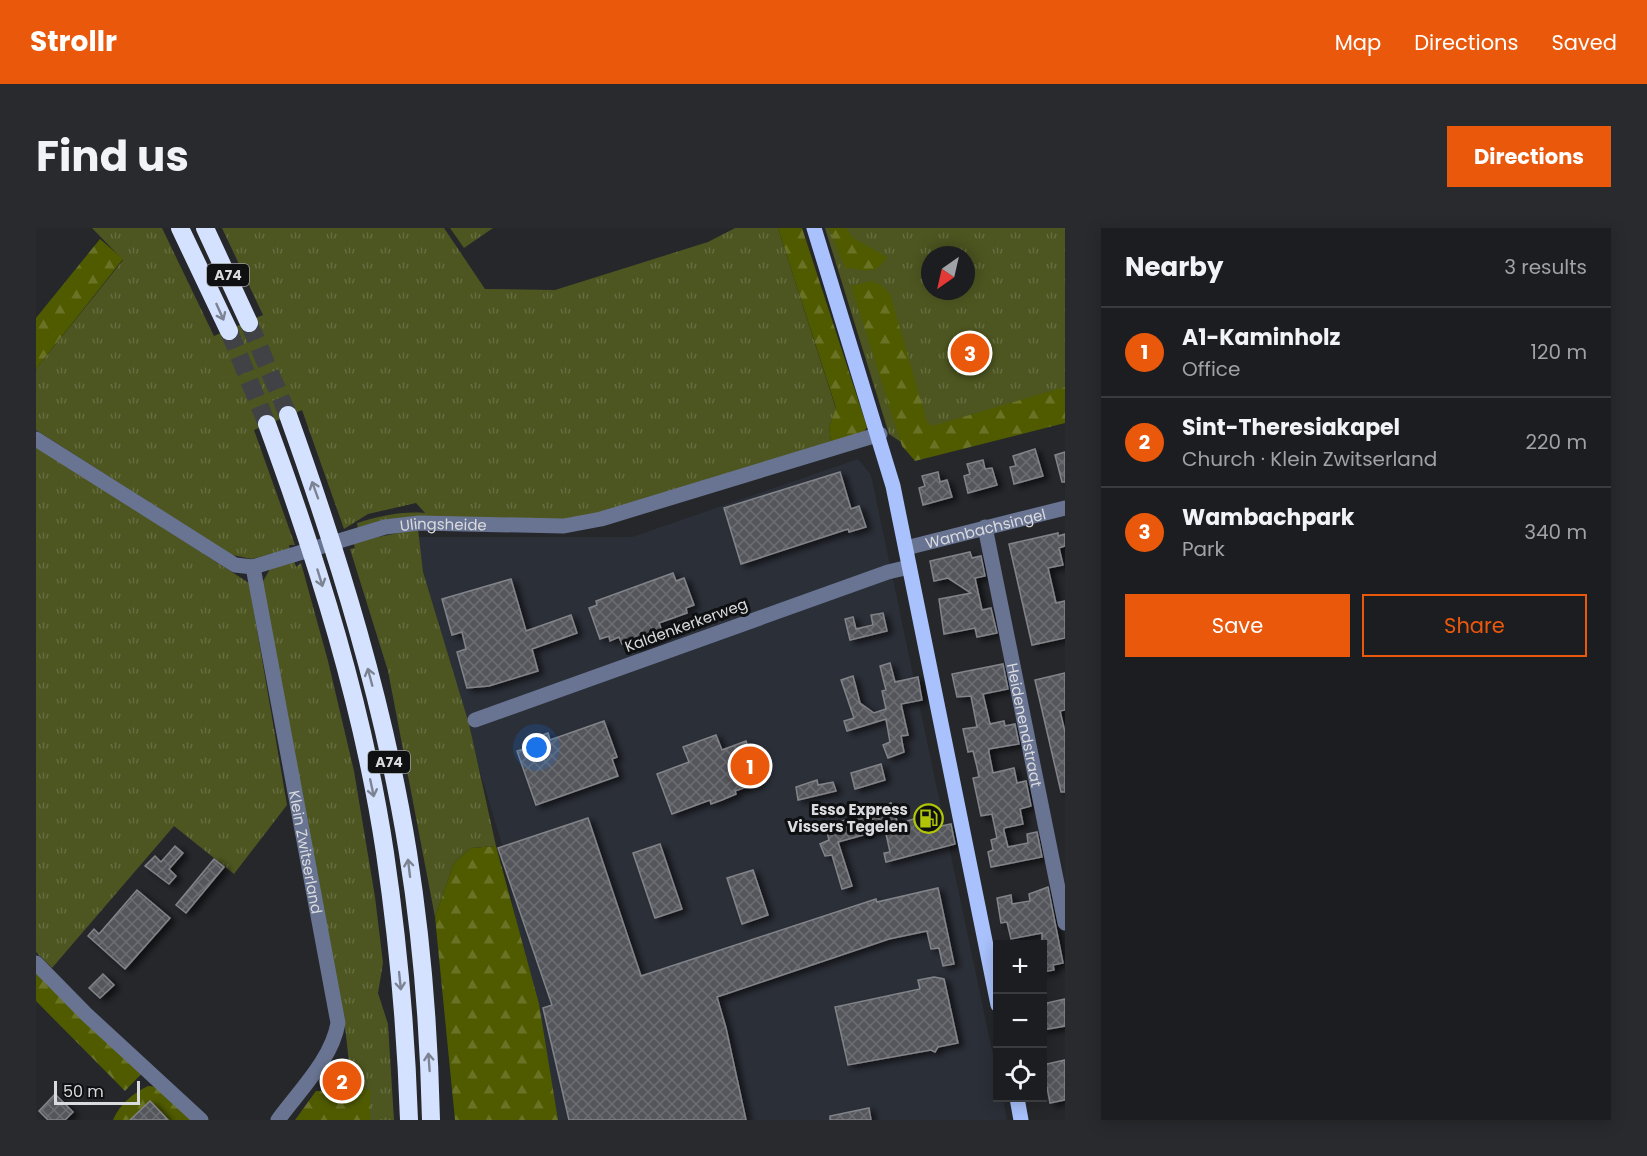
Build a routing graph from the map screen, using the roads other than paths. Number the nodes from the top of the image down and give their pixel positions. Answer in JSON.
{"nodes":[{"id":1,"x":180,"y":228,"type":"edge"},
{"id":2,"x":205,"y":228,"type":"edge"},
{"id":3,"x":814,"y":228,"type":"edge"},
{"id":4,"x":249,"y":323,"type":"tunnel mouth"},
{"id":5,"x":229,"y":331,"type":"tunnel mouth"},
{"id":6,"x":288,"y":415,"type":"tunnel mouth"},
{"id":7,"x":267,"y":424,"type":"tunnel mouth"},
{"id":8,"x":879,"y":434,"type":"junction"},
{"id":9,"x":36,"y":439,"type":"edge"},
{"id":10,"x":1065,"y":508,"type":"edge"},
{"id":11,"x":985,"y":527,"type":"junction"},
{"id":12,"x":906,"y":548,"type":"junction"},
{"id":13,"x":253,"y":567,"type":"junction"},
{"id":14,"x":909,"y":567,"type":"junction"},
{"id":15,"x":475,"y":720,"type":"dead end"},
{"id":16,"x":1065,"y":923,"type":"edge"},
{"id":17,"x":36,"y":963,"type":"edge"},
{"id":18,"x":996,"y":994,"type":"edge"},
{"id":19,"x":1018,"y":1102,"type":"edge"},
{"id":20,"x":201,"y":1120,"type":"edge"},
{"id":21,"x":278,"y":1120,"type":"edge"},
{"id":22,"x":409,"y":1120,"type":"edge"},
{"id":23,"x":431,"y":1120,"type":"edge"},
{"id":24,"x":1021,"y":1120,"type":"edge"}],
"edges":[{"from":1,"to":5,"type":"highway","number":"A74","one_way":true},
{"from":2,"to":4,"type":"highway","number":"A74"},
{"from":3,"to":8,"type":"main road"},
{"from":23,"to":6,"type":"highway","number":"A74","one_way":true},
{"from":7,"to":22,"type":"highway","number":"A74","one_way":true},
{"from":8,"to":12,"type":"main road"},
{"from":8,"to":13,"type":"street","name":"Ulingsheide"},
{"from":9,"to":13,"type":"street"},
{"from":10,"to":11,"type":"street","name":"Wambachsingel"},
{"from":11,"to":12,"type":"street","name":"Wambachsingel"},
{"from":11,"to":16,"type":"street","name":"Heidenendstraat"},
{"from":12,"to":14,"type":"main road"},
{"from":13,"to":21,"type":"street","name":"Klein Zwitserland"},
{"from":14,"to":15,"type":"street","name":"Kaldenkerkerweg"},
{"from":14,"to":18,"type":"main road"},
{"from":17,"to":20,"type":"street"},
{"from":19,"to":24,"type":"main road"}]}
